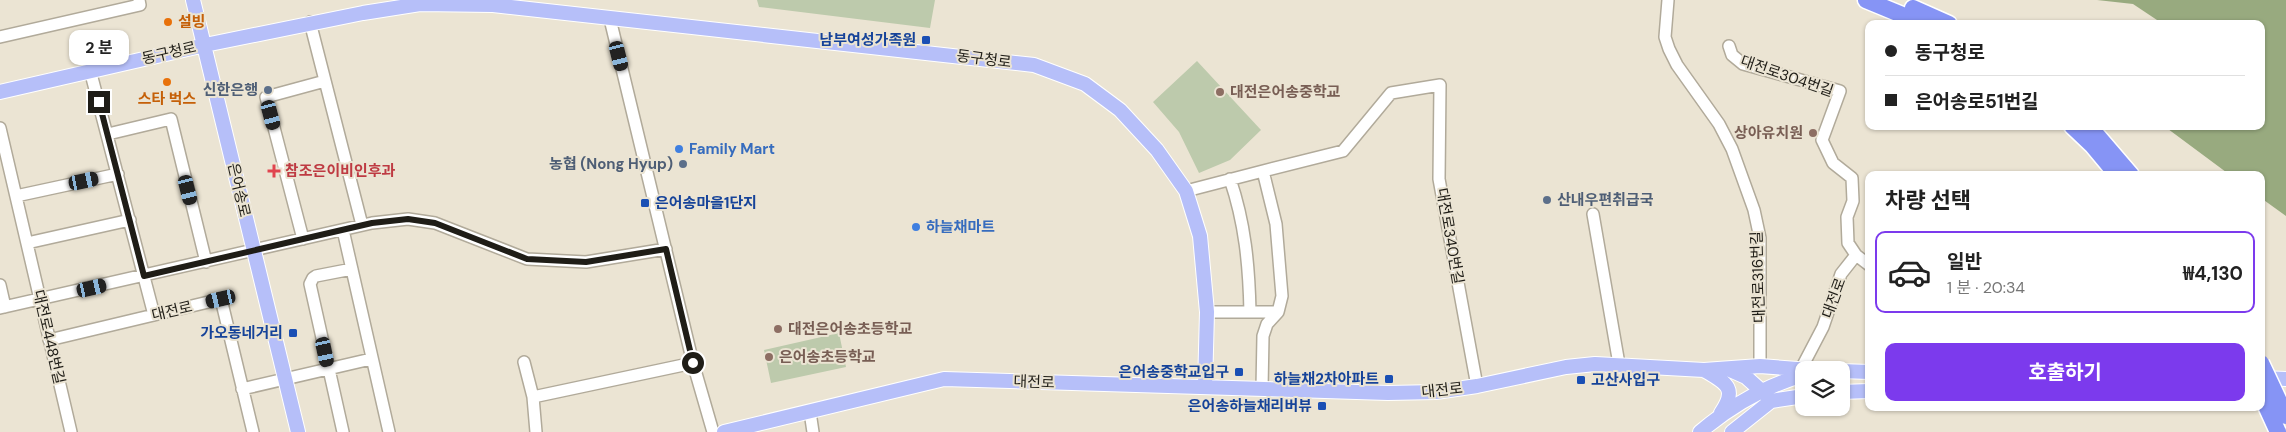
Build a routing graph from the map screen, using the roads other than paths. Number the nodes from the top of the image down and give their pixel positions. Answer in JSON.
{"nodes":[{"id":1,"x":139,"y":0,"type":"edge"},
{"id":2,"x":193,"y":0,"type":"edge"},
{"id":3,"x":1668,"y":0,"type":"edge"},
{"id":4,"x":1866,"y":0,"type":"edge"},
{"id":5,"x":1894,"y":0,"type":"edge"},
{"id":6,"x":610,"y":19,"type":"junction"},
{"id":7,"x":1914,"y":20,"type":"edge"},
{"id":8,"x":1941,"y":20,"type":"edge"},
{"id":9,"x":310,"y":22,"type":"junction"},
{"id":10,"x":0,"y":37,"type":"edge"},
{"id":11,"x":205,"y":45,"type":"junction"},
{"id":12,"x":1728,"y":46,"type":"dead end"},
{"id":13,"x":90,"y":70,"type":"junction"},
{"id":14,"x":325,"y":82,"type":"junction"},
{"id":15,"x":0,"y":92,"type":"edge"},
{"id":16,"x":2076,"y":130,"type":"edge"},
{"id":17,"x":2092,"y":130,"type":"edge"},
{"id":18,"x":108,"y":134,"type":"junction"},
{"id":19,"x":1,"y":136,"type":"edge"},
{"id":20,"x":1263,"y":171,"type":"junction"},
{"id":21,"x":2114,"y":171,"type":"edge"},
{"id":22,"x":2128,"y":171,"type":"edge"},
{"id":23,"x":118,"y":174,"type":"junction"},
{"id":24,"x":1230,"y":178,"type":"junction"},
{"id":25,"x":1186,"y":191,"type":"junction"},
{"id":26,"x":16,"y":196,"type":"junction"},
{"id":27,"x":1593,"y":214,"type":"dead end"},
{"id":28,"x":130,"y":220,"type":"junction"},
{"id":29,"x":362,"y":225,"type":"junction"},
{"id":30,"x":343,"y":230,"type":"junction"},
{"id":31,"x":303,"y":239,"type":"junction"},
{"id":32,"x":27,"y":242,"type":"junction"},
{"id":33,"x":666,"y":249,"type":"junction"},
{"id":34,"x":254,"y":252,"type":"junction"},
{"id":35,"x":1856,"y":255,"type":"junction"},
{"id":36,"x":206,"y":262,"type":"junction"},
{"id":37,"x":1865,"y":262,"type":"edge"},
{"id":38,"x":352,"y":269,"type":"junction"},
{"id":39,"x":144,"y":276,"type":"junction"},
{"id":40,"x":0,"y":285,"type":"edge"},
{"id":41,"x":40,"y":299,"type":"junction"},
{"id":42,"x":2,"y":308,"type":"edge"},
{"id":43,"x":1207,"y":312,"type":"junction"},
{"id":44,"x":1250,"y":312,"type":"junction"},
{"id":45,"x":1278,"y":312,"type":"junction"},
{"id":46,"x":154,"y":315,"type":"junction"},
{"id":47,"x":49,"y":340,"type":"junction"},
{"id":48,"x":372,"y":359,"type":"junction"},
{"id":49,"x":1809,"y":361,"type":"edge"},
{"id":50,"x":524,"y":362,"type":"dead end"},
{"id":51,"x":693,"y":363,"type":"junction"},
{"id":52,"x":1619,"y":364,"type":"junction"},
{"id":53,"x":1760,"y":366,"type":"junction"},
{"id":54,"x":1727,"y":368,"type":"junction"},
{"id":55,"x":328,"y":369,"type":"junction"},
{"id":56,"x":1704,"y":370,"type":"junction"},
{"id":57,"x":1795,"y":370,"type":"edge"},
{"id":58,"x":1850,"y":371,"type":"edge"},
{"id":59,"x":2265,"y":371,"type":"edge"},
{"id":60,"x":1865,"y":372,"type":"edge"},
{"id":61,"x":1795,"y":375,"type":"edge"},
{"id":62,"x":2265,"y":378,"type":"edge"},
{"id":63,"x":285,"y":379,"type":"junction"},
{"id":64,"x":2286,"y":379,"type":"edge"},
{"id":65,"x":1477,"y":386,"type":"junction"},
{"id":66,"x":1205,"y":387,"type":"junction"},
{"id":67,"x":1262,"y":388,"type":"junction"},
{"id":68,"x":242,"y":389,"type":"junction"},
{"id":69,"x":1762,"y":389,"type":"junction"},
{"id":70,"x":1865,"y":391,"type":"edge"},
{"id":71,"x":1850,"y":392,"type":"edge"},
{"id":72,"x":533,"y":397,"type":"junction"},
{"id":73,"x":1795,"y":397,"type":"edge"},
{"id":74,"x":1771,"y":401,"type":"junction"},
{"id":75,"x":2265,"y":402,"type":"edge"},
{"id":76,"x":2265,"y":404,"type":"edge"},
{"id":77,"x":2286,"y":404,"type":"edge"},
{"id":78,"x":810,"y":412,"type":"junction"},
{"id":79,"x":1720,"y":415,"type":"junction"},
{"id":80,"x":2286,"y":416,"type":"edge"},
{"id":81,"x":71,"y":432,"type":"edge"},
{"id":82,"x":253,"y":432,"type":"edge"},
{"id":83,"x":298,"y":432,"type":"edge"},
{"id":84,"x":343,"y":432,"type":"edge"},
{"id":85,"x":389,"y":432,"type":"edge"},
{"id":86,"x":536,"y":432,"type":"edge"},
{"id":87,"x":713,"y":432,"type":"edge"},
{"id":88,"x":724,"y":432,"type":"edge"},
{"id":89,"x":813,"y":432,"type":"edge"},
{"id":90,"x":1700,"y":432,"type":"edge"},
{"id":91,"x":1732,"y":432,"type":"edge"},
{"id":92,"x":2278,"y":432,"type":"edge"}],
"edges":[{"from":1,"to":10,"type":"street"},
{"from":2,"to":11,"type":"main road","name":"은어송로"},
{"from":3,"to":53,"type":"street","name":"대전로316번길"},
{"from":4,"to":7,"type":"highway"},
{"from":5,"to":8,"type":"highway"},
{"from":6,"to":9,"type":"main road","name":"동구청로"},
{"from":6,"to":25,"type":"main road","name":"동구청로"},
{"from":6,"to":33,"type":"street"},
{"from":9,"to":11,"type":"main road","name":"동구청로"},
{"from":9,"to":14,"type":"street"},
{"from":11,"to":13,"type":"main road","name":"동구청로"},
{"from":11,"to":34,"type":"main road","name":"은어송로"},
{"from":12,"to":35,"type":"street","name":"대전로304번길"},
{"from":13,"to":15,"type":"main road","name":"동구청로"},
{"from":13,"to":18,"type":"street"},
{"from":14,"to":29,"type":"street"},
{"from":14,"to":31,"type":"street"},
{"from":16,"to":21,"type":"highway"},
{"from":17,"to":22,"type":"highway"},
{"from":18,"to":23,"type":"street"},
{"from":18,"to":36,"type":"street"},
{"from":19,"to":26,"type":"street","name":"대전로448번길"},
{"from":20,"to":24,"type":"street"},
{"from":20,"to":45,"type":"street"},
{"from":20,"to":65,"type":"street","name":"대전로340번길"},
{"from":23,"to":26,"type":"street"},
{"from":23,"to":28,"type":"street"},
{"from":24,"to":25,"type":"street"},
{"from":24,"to":44,"type":"street"},
{"from":25,"to":43,"type":"main road","name":"동구청로"},
{"from":26,"to":32,"type":"street","name":"대전로448번길"},
{"from":27,"to":52,"type":"street"},
{"from":28,"to":32,"type":"street"},
{"from":28,"to":39,"type":"street"},
{"from":29,"to":30,"type":"street"},
{"from":29,"to":33,"type":"street"},
{"from":30,"to":31,"type":"street"},
{"from":30,"to":38,"type":"street"},
{"from":31,"to":34,"type":"street"},
{"from":32,"to":41,"type":"street","name":"대전로448번길"},
{"from":33,"to":51,"type":"street"},
{"from":34,"to":36,"type":"street"},
{"from":34,"to":63,"type":"main road","name":"은어송로"},
{"from":35,"to":37,"type":"street"},
{"from":35,"to":49,"type":"street","name":"대전로"},
{"from":36,"to":39,"type":"street"},
{"from":38,"to":48,"type":"street"},
{"from":38,"to":55,"type":"street"},
{"from":39,"to":41,"type":"street"},
{"from":39,"to":46,"type":"street"},
{"from":40,"to":42,"type":"street"},
{"from":41,"to":42,"type":"street"},
{"from":41,"to":47,"type":"street","name":"대전로448번길"},
{"from":43,"to":44,"type":"street"},
{"from":43,"to":66,"type":"main road","name":"동구청로"},
{"from":44,"to":45,"type":"street"},
{"from":45,"to":67,"type":"street"},
{"from":46,"to":47,"type":"street","name":"대전로"},
{"from":46,"to":68,"type":"street","name":"대전로"},
{"from":47,"to":81,"type":"street","name":"대전로448번길"},
{"from":48,"to":55,"type":"street"},
{"from":48,"to":85,"type":"street"},
{"from":50,"to":72,"type":"street"},
{"from":51,"to":72,"type":"street"},
{"from":51,"to":87,"type":"street"},
{"from":52,"to":56,"type":"main road","name":"대전로"},
{"from":52,"to":65,"type":"main road","name":"대전로"},
{"from":53,"to":54,"type":"main road","name":"대전로"},
{"from":53,"to":57,"type":"main road","name":"대전로"},
{"from":54,"to":56,"type":"main road","name":"대전로"},
{"from":54,"to":69,"type":"main road"},
{"from":55,"to":63,"type":"street"},
{"from":55,"to":84,"type":"street"},
{"from":56,"to":79,"type":"main road"},
{"from":58,"to":60,"type":"main road"},
{"from":59,"to":80,"type":"highway","bridge":true},
{"from":61,"to":69,"type":"main road"},
{"from":62,"to":64,"type":"main road"},
{"from":63,"to":68,"type":"street"},
{"from":63,"to":83,"type":"main road","name":"은어송로"},
{"from":65,"to":67,"type":"main road","name":"대전로"},
{"from":66,"to":67,"type":"main road","name":"대전로"},
{"from":66,"to":78,"type":"main road","name":"대전로"},
{"from":68,"to":82,"type":"street","name":"대전로"},
{"from":69,"to":74,"type":"main road"},
{"from":69,"to":79,"type":"main road"},
{"from":70,"to":71,"type":"main road"},
{"from":72,"to":86,"type":"street"},
{"from":73,"to":74,"type":"main road"},
{"from":74,"to":91,"type":"main road"},
{"from":75,"to":77,"type":"main road"},
{"from":76,"to":92,"type":"highway","bridge":true},
{"from":78,"to":88,"type":"main road","name":"대전로"},
{"from":78,"to":89,"type":"street"},
{"from":79,"to":90,"type":"main road"}]}
